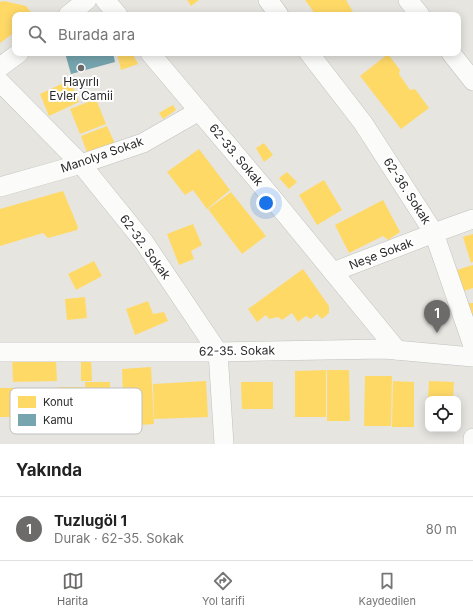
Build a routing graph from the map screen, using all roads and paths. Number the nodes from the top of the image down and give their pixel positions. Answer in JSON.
{"nodes":[{"id":1,"x":87,"y":0,"type":"edge"},
{"id":2,"x":105,"y":0,"type":"edge"},
{"id":3,"x":268,"y":0,"type":"edge"},
{"id":4,"x":408,"y":0,"type":"edge"},
{"id":5,"x":72,"y":12,"type":"edge"},
{"id":6,"x":115,"y":12,"type":"edge"},
{"id":7,"x":277,"y":12,"type":"edge"},
{"id":8,"x":418,"y":12,"type":"edge"},
{"id":9,"x":15,"y":56,"type":"edge"},
{"id":10,"x":153,"y":56,"type":"edge"},
{"id":11,"x":311,"y":56,"type":"edge"},
{"id":12,"x":453,"y":56,"type":"edge"},
{"id":13,"x":0,"y":67,"type":"edge"},
{"id":14,"x":473,"y":81,"type":"edge"},
{"id":15,"x":0,"y":82,"type":"edge"},
{"id":16,"x":199,"y":111,"type":"junction"},
{"id":17,"x":81,"y":164,"type":"junction"},
{"id":18,"x":0,"y":187,"type":"edge"},
{"id":19,"x":473,"y":219,"type":"edge"},
{"id":20,"x":434,"y":233,"type":"junction"},
{"id":21,"x":333,"y":272,"type":"junction"},
{"id":22,"x":473,"y":346,"type":"edge"},
{"id":23,"x":396,"y":350,"type":"junction"},
{"id":24,"x":0,"y":352,"type":"edge"},
{"id":25,"x":218,"y":352,"type":"junction"},
{"id":26,"x":473,"y":358,"type":"edge"},
{"id":27,"x":473,"y":438,"type":"edge"},
{"id":28,"x":224,"y":444,"type":"edge"},
{"id":29,"x":473,"y":444,"type":"edge"}],
"edges":[{"from":1,"to":5,"type":"street"},
{"from":2,"to":6,"type":"street"},
{"from":3,"to":7,"type":"street"},
{"from":4,"to":8,"type":"street"},
{"from":9,"to":13,"type":"street"},
{"from":10,"to":16,"type":"street","name":"62-33. Sokak"},
{"from":11,"to":20,"type":"street","name":"62-36. Sokak"},
{"from":12,"to":14,"type":"street"},
{"from":15,"to":17,"type":"street","name":"62-32. Sokak"},
{"from":16,"to":17,"type":"street","name":"Manolya Sokak"},
{"from":16,"to":21,"type":"street","name":"62-33. Sokak"},
{"from":17,"to":18,"type":"street","name":"Manolya Sokak"},
{"from":17,"to":25,"type":"street","name":"62-32. Sokak"},
{"from":19,"to":20,"type":"street","name":"Neşe Sokak"},
{"from":20,"to":21,"type":"street","name":"Neşe Sokak"},
{"from":20,"to":22,"type":"street","name":"62-36. Sokak"},
{"from":21,"to":23,"type":"street","name":"62-33. Sokak"},
{"from":23,"to":25,"type":"street","name":"62-35. Sokak"},
{"from":23,"to":26,"type":"street","name":"62-35. Sokak"},
{"from":24,"to":25,"type":"street","name":"62-35. Sokak"},
{"from":25,"to":28,"type":"street"},
{"from":27,"to":29,"type":"street"}]}
